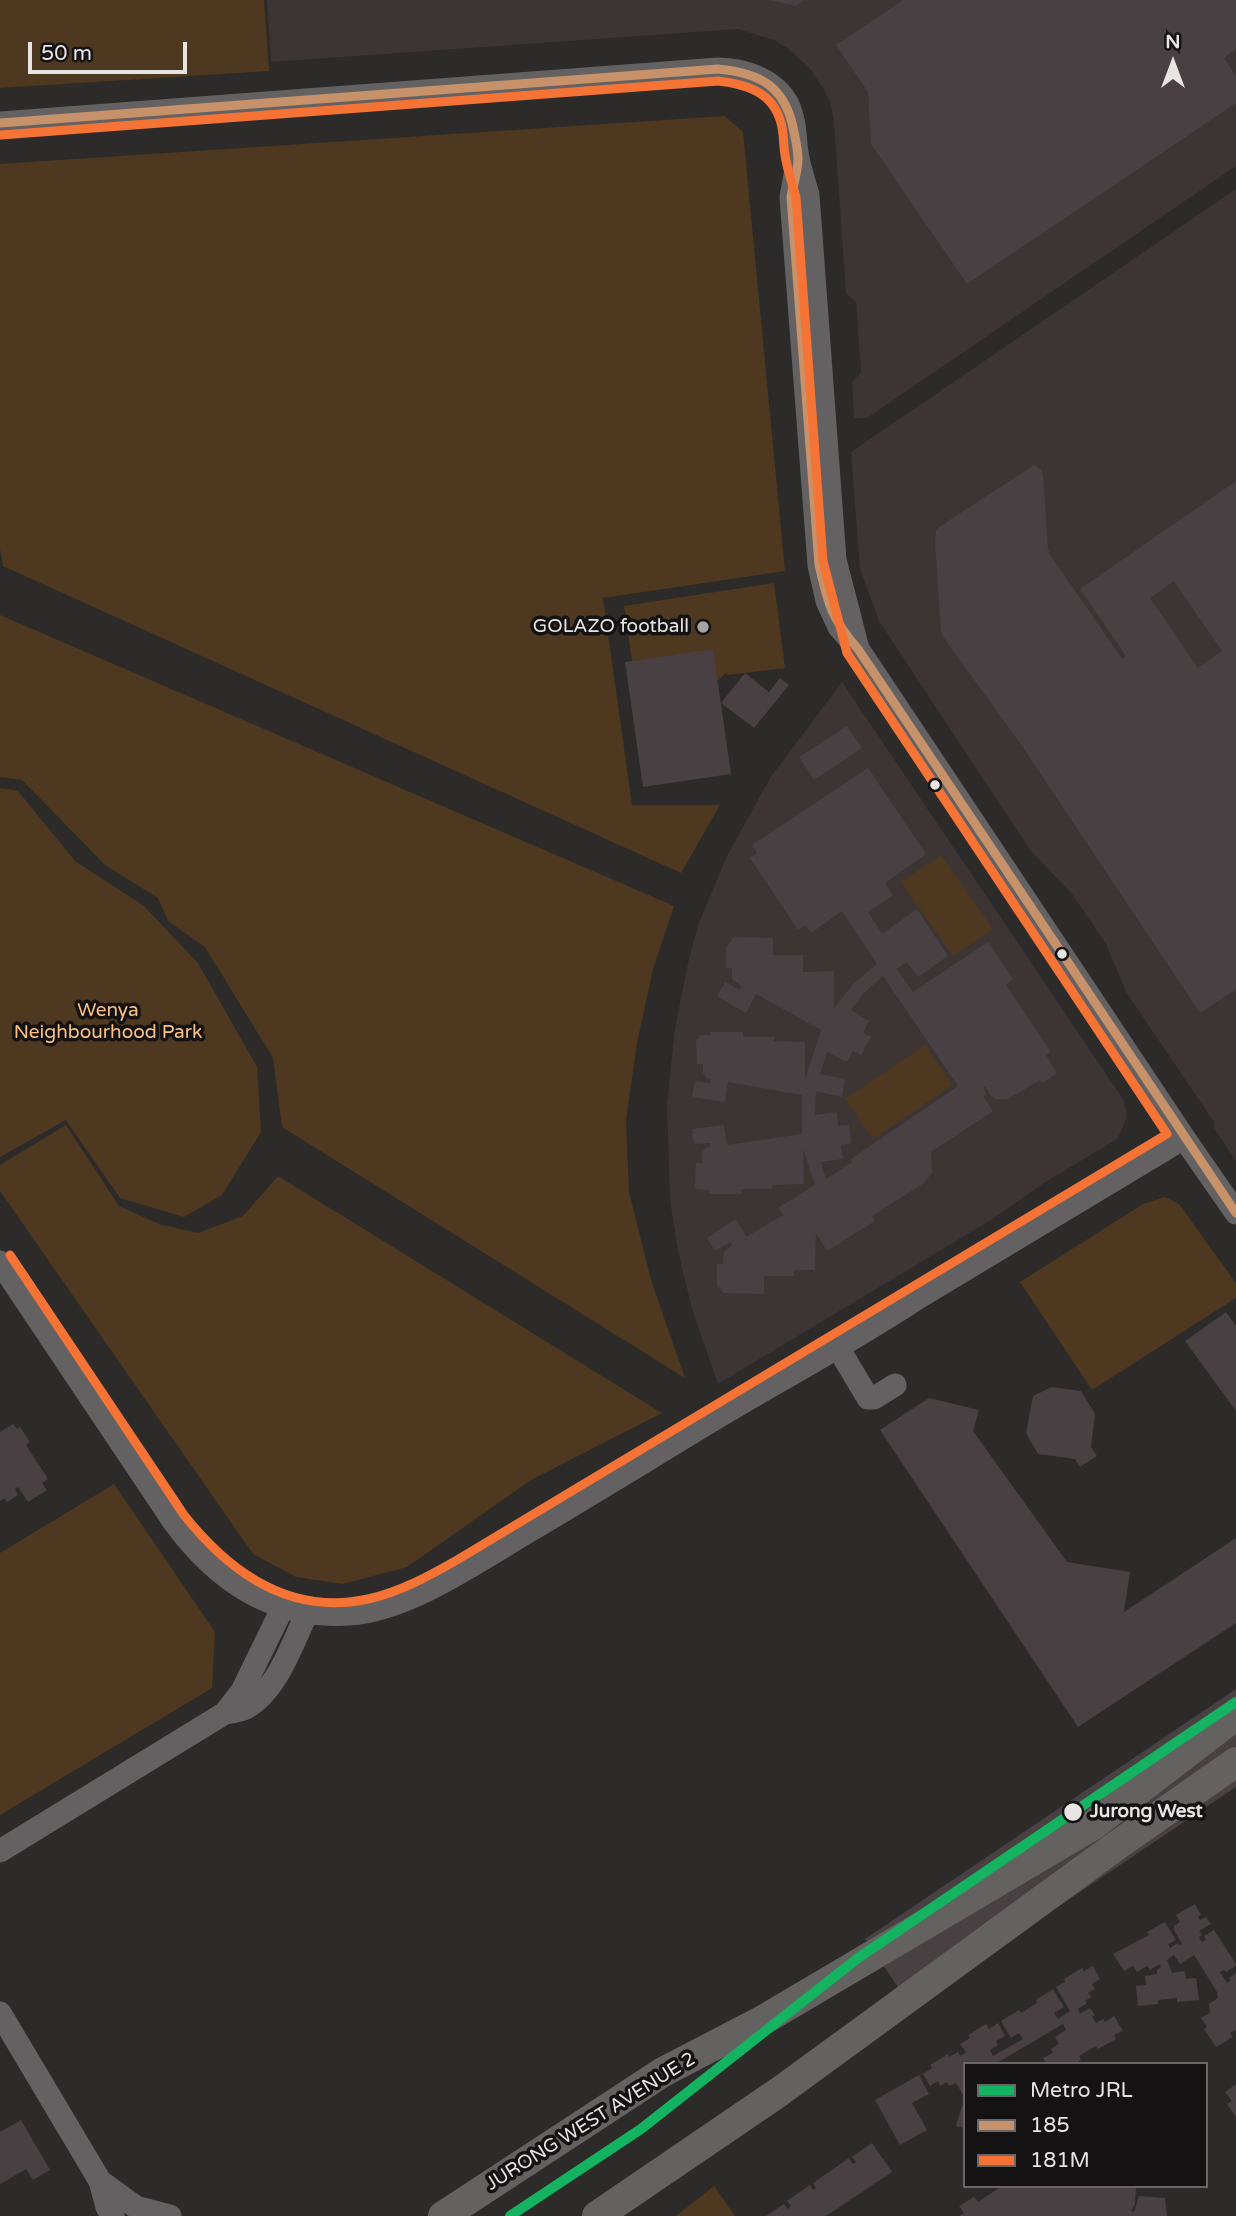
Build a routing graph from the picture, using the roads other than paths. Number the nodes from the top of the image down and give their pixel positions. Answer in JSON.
{"nodes":[{"id":1,"x":0,"y":123,"type":"edge"},
{"id":2,"x":1184,"y":1138,"type":"junction"},
{"id":3,"x":1236,"y":1213,"type":"edge"},
{"id":4,"x":0,"y":1262,"type":"edge"},
{"id":5,"x":837,"y":1346,"type":"junction"},
{"id":6,"x":895,"y":1385,"type":"dead end"},
{"id":7,"x":283,"y":1607,"type":"junction"},
{"id":8,"x":307,"y":1613,"type":"junction"},
{"id":9,"x":225,"y":1713,"type":"junction"},
{"id":10,"x":1236,"y":1715,"type":"edge"},
{"id":11,"x":1236,"y":1762,"type":"edge"},
{"id":12,"x":0,"y":1851,"type":"edge"},
{"id":13,"x":0,"y":2013,"type":"edge"},
{"id":14,"x":100,"y":2181,"type":"junction"},
{"id":15,"x":113,"y":2216,"type":"edge"},
{"id":16,"x":170,"y":2216,"type":"edge"},
{"id":17,"x":443,"y":2216,"type":"edge"},
{"id":18,"x":597,"y":2216,"type":"edge"}],
"edges":[{"from":1,"to":2,"type":"street"},
{"from":2,"to":3,"type":"street"},
{"from":2,"to":5,"type":"street"},
{"from":4,"to":7,"type":"street"},
{"from":5,"to":6,"type":"street"},
{"from":5,"to":8,"type":"street"},
{"from":7,"to":8,"type":"street"},
{"from":7,"to":9,"type":"street"},
{"from":8,"to":9,"type":"street"},
{"from":9,"to":12,"type":"street"},
{"from":10,"to":17,"type":"main road","name":"JURONG WEST AVENUE 2"},
{"from":11,"to":18,"type":"main road"},
{"from":13,"to":14,"type":"street"},
{"from":14,"to":15,"type":"street"},
{"from":14,"to":16,"type":"street"}]}
